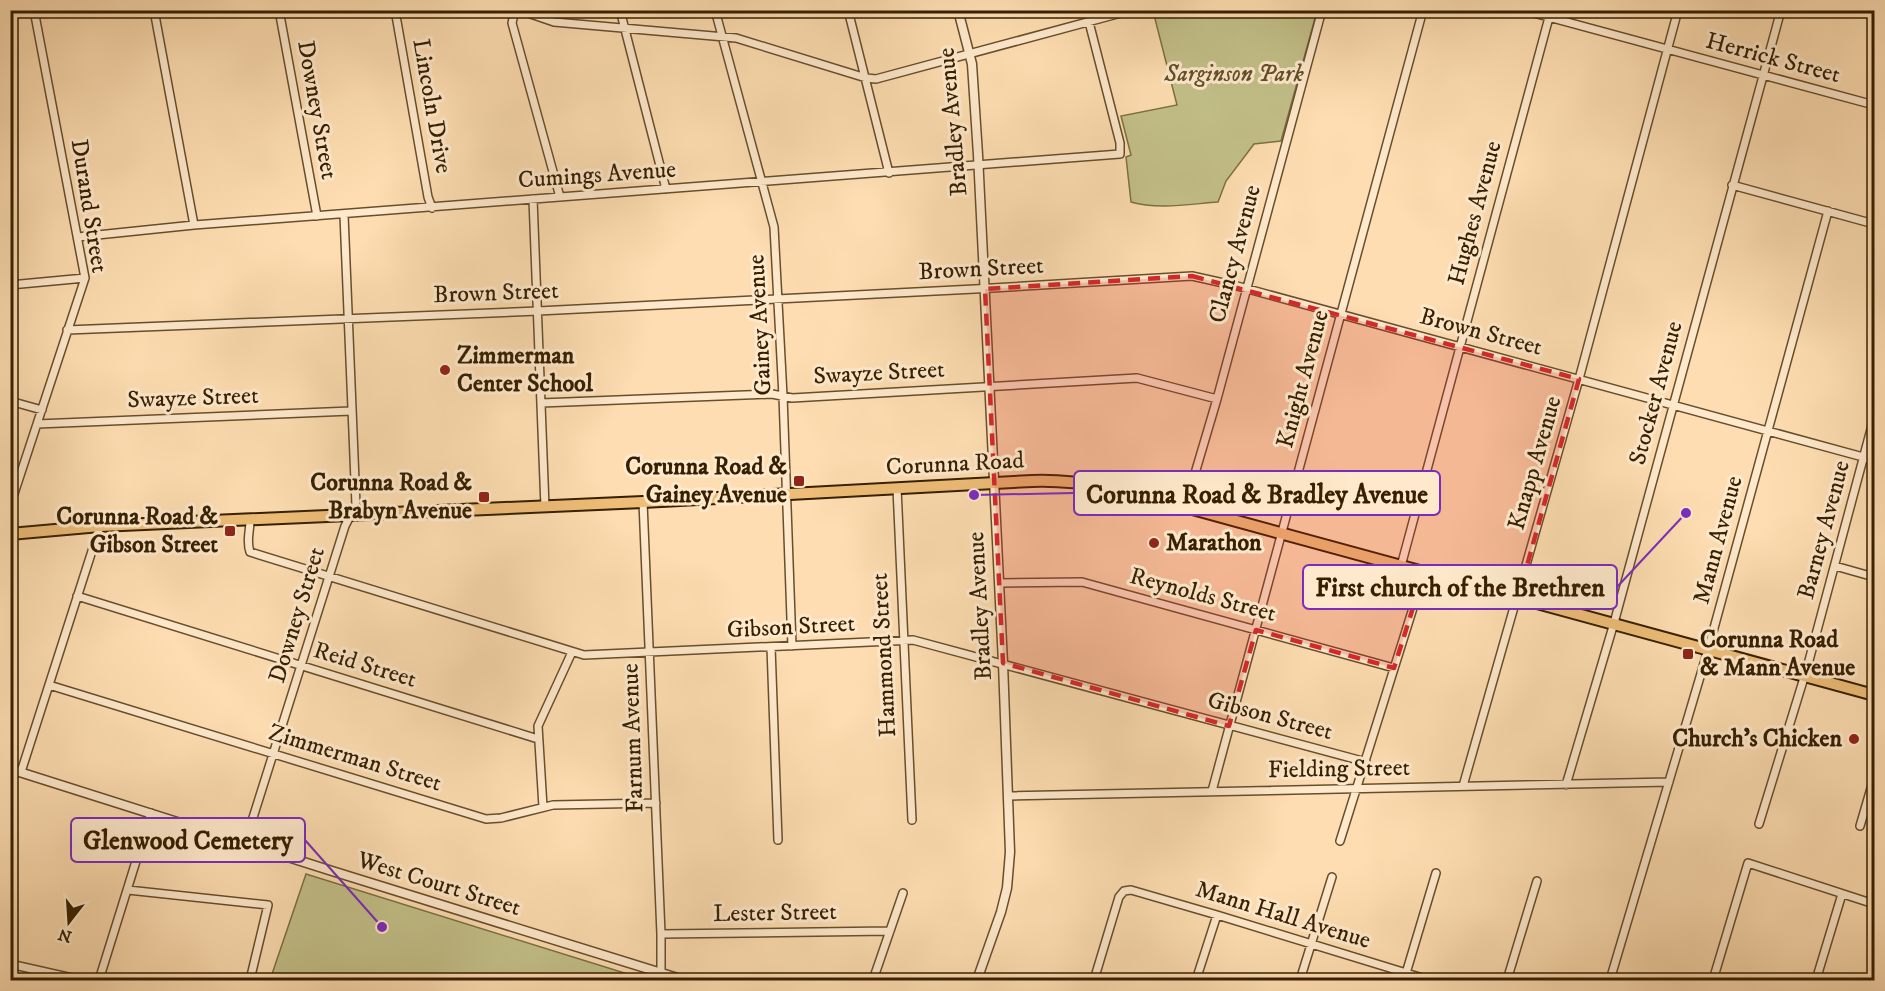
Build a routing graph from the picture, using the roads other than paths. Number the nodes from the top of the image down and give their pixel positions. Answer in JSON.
{"nodes":[{"id":1,"x":34,"y":10,"type":"edge"},
{"id":2,"x":154,"y":10,"type":"edge"},
{"id":3,"x":279,"y":10,"type":"edge"},
{"id":4,"x":395,"y":10,"type":"edge"},
{"id":5,"x":517,"y":10,"type":"edge"},
{"id":6,"x":620,"y":10,"type":"edge"},
{"id":7,"x":715,"y":10,"type":"edge"},
{"id":8,"x":848,"y":10,"type":"edge"},
{"id":9,"x":958,"y":10,"type":"edge"},
{"id":10,"x":1132,"y":10,"type":"edge"},
{"id":11,"x":1322,"y":10,"type":"edge"},
{"id":12,"x":1423,"y":10,"type":"edge"},
{"id":13,"x":1523,"y":10,"type":"edge"},
{"id":14,"x":1678,"y":10,"type":"edge"},
{"id":15,"x":1781,"y":10,"type":"edge"},
{"id":16,"x":1550,"y":14,"type":"edge"},
{"id":17,"x":1089,"y":22,"type":"junction"},
{"id":18,"x":625,"y":27,"type":"junction"},
{"id":19,"x":723,"y":36,"type":"junction"},
{"id":20,"x":1667,"y":50,"type":"junction"},
{"id":21,"x":969,"y":54,"type":"junction"},
{"id":22,"x":1763,"y":76,"type":"junction"},
{"id":23,"x":866,"y":78,"type":"junction"},
{"id":24,"x":1875,"y":105,"type":"edge"},
{"id":25,"x":978,"y":166,"type":"junction"},
{"id":26,"x":889,"y":173,"type":"junction"},
{"id":27,"x":761,"y":182,"type":"junction"},
{"id":28,"x":1732,"y":184,"type":"junction"},
{"id":29,"x":666,"y":189,"type":"junction"},
{"id":30,"x":560,"y":196,"type":"junction"},
{"id":31,"x":532,"y":199,"type":"junction"},
{"id":32,"x":432,"y":208,"type":"junction"},
{"id":33,"x":1828,"y":211,"type":"junction"},
{"id":34,"x":344,"y":215,"type":"junction"},
{"id":35,"x":317,"y":216,"type":"junction"},
{"id":36,"x":1875,"y":224,"type":"edge"},
{"id":37,"x":194,"y":225,"type":"junction"},
{"id":38,"x":78,"y":237,"type":"junction"},
{"id":39,"x":85,"y":278,"type":"junction"},
{"id":40,"x":10,"y":285,"type":"edge"},
{"id":41,"x":985,"y":289,"type":"junction"},
{"id":42,"x":1246,"y":289,"type":"junction"},
{"id":43,"x":778,"y":299,"type":"junction"},
{"id":44,"x":538,"y":311,"type":"junction"},
{"id":45,"x":1341,"y":314,"type":"junction"},
{"id":46,"x":348,"y":318,"type":"junction"},
{"id":47,"x":67,"y":330,"type":"junction"},
{"id":48,"x":1460,"y":346,"type":"junction"},
{"id":49,"x":1579,"y":379,"type":"junction"},
{"id":50,"x":990,"y":387,"type":"junction"},
{"id":51,"x":783,"y":396,"type":"junction"},
{"id":52,"x":1216,"y":399,"type":"junction"},
{"id":53,"x":10,"y":401,"type":"edge"},
{"id":54,"x":541,"y":403,"type":"junction"},
{"id":55,"x":1674,"y":405,"type":"junction"},
{"id":56,"x":42,"y":410,"type":"junction"},
{"id":57,"x":351,"y":411,"type":"junction"},
{"id":58,"x":1875,"y":418,"type":"edge"},
{"id":59,"x":37,"y":424,"type":"junction"},
{"id":60,"x":1769,"y":431,"type":"junction"},
{"id":61,"x":1864,"y":457,"type":"junction"},
{"id":62,"x":1875,"y":460,"type":"edge"},
{"id":63,"x":994,"y":483,"type":"junction"},
{"id":64,"x":897,"y":488,"type":"junction"},
{"id":65,"x":786,"y":494,"type":"junction"},
{"id":66,"x":644,"y":502,"type":"junction"},
{"id":67,"x":10,"y":506,"type":"edge"},
{"id":68,"x":545,"y":507,"type":"junction"},
{"id":69,"x":1185,"y":507,"type":"junction"},
{"id":70,"x":350,"y":515,"type":"junction"},
{"id":71,"x":250,"y":520,"type":"junction"},
{"id":72,"x":100,"y":526,"type":"junction"},
{"id":73,"x":10,"y":534,"type":"edge"},
{"id":74,"x":1281,"y":534,"type":"junction"},
{"id":75,"x":1401,"y":566,"type":"junction"},
{"id":76,"x":1835,"y":566,"type":"junction"},
{"id":77,"x":1424,"y":573,"type":"junction"},
{"id":78,"x":330,"y":577,"type":"junction"},
{"id":79,"x":1875,"y":577,"type":"edge"},
{"id":80,"x":999,"y":583,"type":"junction"},
{"id":81,"x":77,"y":596,"type":"junction"},
{"id":82,"x":1518,"y":598,"type":"junction"},
{"id":83,"x":1614,"y":623,"type":"junction"},
{"id":84,"x":1256,"y":630,"type":"junction"},
{"id":85,"x":903,"y":640,"type":"junction"},
{"id":86,"x":792,"y":646,"type":"junction"},
{"id":87,"x":771,"y":647,"type":"junction"},
{"id":88,"x":1708,"y":650,"type":"junction"},
{"id":89,"x":572,"y":652,"type":"junction"},
{"id":90,"x":649,"y":652,"type":"junction"},
{"id":91,"x":1003,"y":663,"type":"junction"},
{"id":92,"x":302,"y":665,"type":"junction"},
{"id":93,"x":1394,"y":668,"type":"junction"},
{"id":94,"x":1804,"y":676,"type":"junction"},
{"id":95,"x":49,"y":685,"type":"junction"},
{"id":96,"x":1875,"y":695,"type":"edge"},
{"id":97,"x":1229,"y":726,"type":"junction"},
{"id":98,"x":538,"y":739,"type":"junction"},
{"id":99,"x":274,"y":753,"type":"junction"},
{"id":100,"x":1366,"y":762,"type":"junction"},
{"id":101,"x":10,"y":768,"type":"edge"},
{"id":102,"x":21,"y":772,"type":"junction"},
{"id":103,"x":1875,"y":778,"type":"edge"},
{"id":104,"x":1669,"y":782,"type":"junction"},
{"id":105,"x":1566,"y":785,"type":"junction"},
{"id":106,"x":1463,"y":786,"type":"junction"},
{"id":107,"x":1358,"y":788,"type":"junction"},
{"id":108,"x":1212,"y":791,"type":"junction"},
{"id":109,"x":1009,"y":796,"type":"junction"},
{"id":110,"x":656,"y":803,"type":"junction"},
{"id":111,"x":543,"y":807,"type":"junction"},
{"id":112,"x":151,"y":813,"type":"junction"},
{"id":113,"x":912,"y":820,"type":"dead end"},
{"id":114,"x":1759,"y":824,"type":"dead end"},
{"id":115,"x":1860,"y":826,"type":"dead end"},
{"id":116,"x":778,"y":840,"type":"dead end"},
{"id":117,"x":1340,"y":841,"type":"dead end"},
{"id":118,"x":245,"y":843,"type":"junction"},
{"id":119,"x":1436,"y":873,"type":"dead end"},
{"id":120,"x":1332,"y":877,"type":"dead end"},
{"id":121,"x":1537,"y":881,"type":"dead end"},
{"id":122,"x":128,"y":890,"type":"junction"},
{"id":123,"x":903,"y":893,"type":"dead end"},
{"id":124,"x":1842,"y":894,"type":"junction"},
{"id":125,"x":1875,"y":904,"type":"edge"},
{"id":126,"x":1217,"y":915,"type":"junction"},
{"id":127,"x":890,"y":931,"type":"junction"},
{"id":128,"x":661,"y":934,"type":"junction"},
{"id":129,"x":1311,"y":945,"type":"junction"},
{"id":130,"x":10,"y":964,"type":"edge"},
{"id":131,"x":661,"y":973,"type":"junction"},
{"id":132,"x":1405,"y":977,"type":"edge"},
{"id":133,"x":81,"y":981,"type":"edge"},
{"id":134,"x":99,"y":981,"type":"edge"},
{"id":135,"x":250,"y":981,"type":"edge"},
{"id":136,"x":684,"y":981,"type":"edge"},
{"id":137,"x":873,"y":981,"type":"edge"},
{"id":138,"x":976,"y":981,"type":"edge"},
{"id":139,"x":1094,"y":981,"type":"edge"},
{"id":140,"x":1196,"y":981,"type":"edge"},
{"id":141,"x":1300,"y":981,"type":"edge"},
{"id":142,"x":1429,"y":981,"type":"edge"},
{"id":143,"x":1507,"y":981,"type":"edge"},
{"id":144,"x":1610,"y":981,"type":"edge"},
{"id":145,"x":1713,"y":981,"type":"edge"},
{"id":146,"x":1816,"y":981,"type":"edge"}],
"edges":[{"from":1,"to":38,"type":"street","name":"Durand Street"},
{"from":2,"to":37,"type":"street"},
{"from":3,"to":35,"type":"street","name":"Downey Street"},
{"from":4,"to":32,"type":"street","name":"Lincoln Drive"},
{"from":5,"to":18,"type":"street"},
{"from":5,"to":30,"type":"street"},
{"from":6,"to":18,"type":"street"},
{"from":7,"to":19,"type":"street","name":"Gainey Avenue"},
{"from":8,"to":23,"type":"street"},
{"from":9,"to":21,"type":"street","name":"Bradley Avenue"},
{"from":10,"to":17,"type":"street"},
{"from":11,"to":42,"type":"street","name":"Clancy Avenue"},
{"from":12,"to":45,"type":"street","name":"Knight Avenue"},
{"from":13,"to":16,"type":"street","name":"Herrick Street"},
{"from":14,"to":20,"type":"street","name":"Knapp Avenue"},
{"from":15,"to":22,"type":"street","name":"Stocker Avenue"},
{"from":16,"to":20,"type":"street","name":"Herrick Street"},
{"from":16,"to":48,"type":"street","name":"Hughes Avenue"},
{"from":17,"to":21,"type":"street"},
{"from":17,"to":25,"type":"street","name":"Cumings Avenue"},
{"from":18,"to":19,"type":"street"},
{"from":18,"to":29,"type":"street"},
{"from":19,"to":23,"type":"street"},
{"from":19,"to":27,"type":"street","name":"Gainey Avenue"},
{"from":20,"to":22,"type":"street","name":"Herrick Street"},
{"from":20,"to":49,"type":"street","name":"Knapp Avenue"},
{"from":21,"to":23,"type":"street"},
{"from":21,"to":25,"type":"street","name":"Bradley Avenue"},
{"from":22,"to":24,"type":"street","name":"Herrick Street"},
{"from":22,"to":28,"type":"street","name":"Stocker Avenue"},
{"from":23,"to":26,"type":"street"},
{"from":25,"to":26,"type":"street","name":"Cumings Avenue"},
{"from":25,"to":41,"type":"street","name":"Bradley Avenue"},
{"from":26,"to":27,"type":"street","name":"Cumings Avenue"},
{"from":27,"to":29,"type":"street","name":"Cumings Avenue"},
{"from":27,"to":43,"type":"street","name":"Gainey Avenue"},
{"from":28,"to":33,"type":"street"},
{"from":28,"to":55,"type":"street","name":"Stocker Avenue"},
{"from":29,"to":30,"type":"street","name":"Cumings Avenue"},
{"from":30,"to":31,"type":"street","name":"Cumings Avenue"},
{"from":31,"to":32,"type":"street","name":"Cumings Avenue"},
{"from":31,"to":44,"type":"street"},
{"from":32,"to":34,"type":"street","name":"Cumings Avenue"},
{"from":33,"to":36,"type":"street"},
{"from":33,"to":60,"type":"street","name":"Mann Avenue"},
{"from":34,"to":35,"type":"street","name":"Cumings Avenue"},
{"from":34,"to":46,"type":"street","name":"Downey Street"},
{"from":35,"to":37,"type":"street","name":"Cumings Avenue"},
{"from":37,"to":38,"type":"street","name":"Cumings Avenue"},
{"from":38,"to":39,"type":"street","name":"Durand Street"},
{"from":39,"to":40,"type":"street"},
{"from":39,"to":47,"type":"street","name":"Durand Street"},
{"from":41,"to":42,"type":"street","name":"Brown Street"},
{"from":41,"to":43,"type":"street","name":"Brown Street"},
{"from":41,"to":50,"type":"street","name":"Bradley Avenue"},
{"from":42,"to":45,"type":"street","name":"Brown Street"},
{"from":42,"to":52,"type":"street","name":"Clancy Avenue"},
{"from":43,"to":44,"type":"street","name":"Brown Street"},
{"from":43,"to":51,"type":"street","name":"Gainey Avenue"},
{"from":44,"to":46,"type":"street","name":"Brown Street"},
{"from":44,"to":54,"type":"street"},
{"from":45,"to":48,"type":"street","name":"Brown Street"},
{"from":45,"to":74,"type":"street","name":"Knight Avenue"},
{"from":46,"to":47,"type":"street","name":"Brown Street"},
{"from":46,"to":57,"type":"street","name":"Downey Street"},
{"from":47,"to":56,"type":"street","name":"Durand Street"},
{"from":48,"to":49,"type":"street","name":"Brown Street"},
{"from":48,"to":75,"type":"street","name":"Hughes Avenue"},
{"from":49,"to":55,"type":"street","name":"Brown Street"},
{"from":49,"to":82,"type":"street","name":"Knapp Avenue"},
{"from":50,"to":51,"type":"street","name":"Swayze Street"},
{"from":50,"to":52,"type":"street","name":"Swayze Street"},
{"from":50,"to":63,"type":"street","name":"Bradley Avenue"},
{"from":51,"to":54,"type":"street","name":"Swayze Street"},
{"from":51,"to":65,"type":"street","name":"Gainey Avenue"},
{"from":52,"to":69,"type":"street","name":"Clancy Avenue"},
{"from":53,"to":56,"type":"street"},
{"from":54,"to":68,"type":"street"},
{"from":55,"to":60,"type":"street","name":"Brown Street"},
{"from":55,"to":83,"type":"street","name":"Stocker Avenue"},
{"from":56,"to":59,"type":"street","name":"Durand Street"},
{"from":57,"to":59,"type":"street","name":"Swayze Street"},
{"from":57,"to":70,"type":"street","name":"Downey Street"},
{"from":58,"to":61,"type":"street","name":"Barney Avenue"},
{"from":59,"to":67,"type":"street","name":"Durand Street"},
{"from":60,"to":61,"type":"street","name":"Brown Street"},
{"from":60,"to":88,"type":"street","name":"Mann Avenue"},
{"from":61,"to":62,"type":"street","name":"Brown Street"},
{"from":61,"to":76,"type":"street","name":"Barney Avenue"},
{"from":63,"to":64,"type":"main road","name":"Corunna Road"},
{"from":63,"to":69,"type":"main road","name":"Corunna Road"},
{"from":63,"to":80,"type":"street","name":"Bradley Avenue"},
{"from":64,"to":65,"type":"main road","name":"Corunna Road"},
{"from":64,"to":85,"type":"street","name":"Hammond Street"},
{"from":65,"to":66,"type":"main road","name":"Corunna Road"},
{"from":65,"to":86,"type":"street","name":"Gainey Avenue"},
{"from":66,"to":68,"type":"main road","name":"Corunna Road"},
{"from":66,"to":90,"type":"street","name":"Farnum Avenue"},
{"from":68,"to":70,"type":"main road","name":"Corunna Road"},
{"from":69,"to":74,"type":"main road","name":"Corunna Road"},
{"from":70,"to":71,"type":"main road","name":"Corunna Road"},
{"from":70,"to":78,"type":"street","name":"Downey Street"},
{"from":71,"to":72,"type":"main road","name":"Corunna Road"},
{"from":71,"to":78,"type":"street","name":"Gibson Street"},
{"from":72,"to":73,"type":"main road","name":"Corunna Road"},
{"from":72,"to":81,"type":"street"},
{"from":74,"to":75,"type":"main road","name":"Corunna Road"},
{"from":74,"to":84,"type":"street","name":"Knight Avenue"},
{"from":75,"to":77,"type":"main road","name":"Corunna Road"},
{"from":76,"to":79,"type":"street"},
{"from":76,"to":94,"type":"street","name":"Barney Avenue"},
{"from":77,"to":82,"type":"main road","name":"Corunna Road"},
{"from":77,"to":93,"type":"street"},
{"from":78,"to":89,"type":"street","name":"Gibson Street"},
{"from":78,"to":92,"type":"street","name":"Downey Street"},
{"from":80,"to":84,"type":"street","name":"Reynolds Street"},
{"from":80,"to":91,"type":"street","name":"Bradley Avenue"},
{"from":81,"to":92,"type":"street","name":"Reid Street"},
{"from":81,"to":95,"type":"street"},
{"from":82,"to":83,"type":"main road","name":"Corunna Road"},
{"from":82,"to":106,"type":"street","name":"Knapp Avenue"},
{"from":83,"to":88,"type":"main road","name":"Corunna Road"},
{"from":83,"to":105,"type":"street","name":"Stocker Avenue"},
{"from":84,"to":93,"type":"street","name":"Reynolds Street"},
{"from":84,"to":97,"type":"street","name":"Knight Avenue"},
{"from":85,"to":86,"type":"street","name":"Gibson Street"},
{"from":85,"to":91,"type":"street","name":"Gibson Street"},
{"from":85,"to":113,"type":"street","name":"Hammond Street"},
{"from":86,"to":87,"type":"street","name":"Gibson Street"},
{"from":87,"to":90,"type":"street","name":"Gibson Street"},
{"from":87,"to":116,"type":"street"},
{"from":88,"to":94,"type":"main road","name":"Corunna Road"},
{"from":88,"to":104,"type":"street","name":"Mann Avenue"},
{"from":89,"to":90,"type":"street","name":"Gibson Street"},
{"from":89,"to":98,"type":"street"},
{"from":90,"to":110,"type":"street","name":"Farnum Avenue"},
{"from":91,"to":97,"type":"street","name":"Gibson Street"},
{"from":91,"to":109,"type":"street","name":"Bradley Avenue"},
{"from":92,"to":98,"type":"street","name":"Reid Street"},
{"from":92,"to":99,"type":"street","name":"Downey Street"},
{"from":93,"to":100,"type":"street"},
{"from":94,"to":96,"type":"main road","name":"Corunna Road"},
{"from":94,"to":114,"type":"street","name":"Barney Avenue"},
{"from":95,"to":99,"type":"street","name":"Zimmerman Street"},
{"from":95,"to":102,"type":"street"},
{"from":97,"to":100,"type":"street","name":"Gibson Street"},
{"from":97,"to":108,"type":"street","name":"Knight Avenue"},
{"from":98,"to":111,"type":"street"},
{"from":99,"to":111,"type":"street","name":"Zimmerman Street"},
{"from":99,"to":118,"type":"street","name":"Downey Street"},
{"from":100,"to":107,"type":"street"},
{"from":101,"to":102,"type":"street","name":"West Court Street"},
{"from":102,"to":112,"type":"street","name":"West Court Street"},
{"from":103,"to":115,"type":"street"},
{"from":104,"to":105,"type":"street","name":"Fielding Street"},
{"from":104,"to":144,"type":"street","name":"Mann Avenue"},
{"from":105,"to":106,"type":"street","name":"Fielding Street"},
{"from":106,"to":107,"type":"street","name":"Fielding Street"},
{"from":107,"to":108,"type":"street","name":"Fielding Street"},
{"from":107,"to":117,"type":"street"},
{"from":108,"to":109,"type":"street","name":"Fielding Street"},
{"from":109,"to":138,"type":"street","name":"Bradley Avenue"},
{"from":110,"to":111,"type":"street","name":"Zimmerman Street"},
{"from":110,"to":128,"type":"street","name":"Farnum Avenue"},
{"from":112,"to":118,"type":"street","name":"West Court Street"},
{"from":112,"to":122,"type":"street"},
{"from":118,"to":131,"type":"street","name":"West Court Street"},
{"from":119,"to":132,"type":"street"},
{"from":120,"to":129,"type":"street"},
{"from":121,"to":143,"type":"street"},
{"from":122,"to":134,"type":"street"},
{"from":122,"to":135,"type":"street"},
{"from":123,"to":127,"type":"street"},
{"from":124,"to":125,"type":"street"},
{"from":124,"to":145,"type":"street"},
{"from":124,"to":146,"type":"street"},
{"from":126,"to":129,"type":"street","name":"Mann Hall Avenue"},
{"from":126,"to":139,"type":"street","name":"Mann Hall Avenue"},
{"from":126,"to":140,"type":"street"},
{"from":127,"to":128,"type":"street","name":"Lester Street"},
{"from":127,"to":137,"type":"street"},
{"from":128,"to":131,"type":"street","name":"Farnum Avenue"},
{"from":129,"to":132,"type":"street","name":"Mann Hall Avenue"},
{"from":129,"to":141,"type":"street"},
{"from":130,"to":133,"type":"street"},
{"from":131,"to":136,"type":"street","name":"West Court Street"},
{"from":132,"to":142,"type":"street","name":"Mann Hall Avenue"}]}
